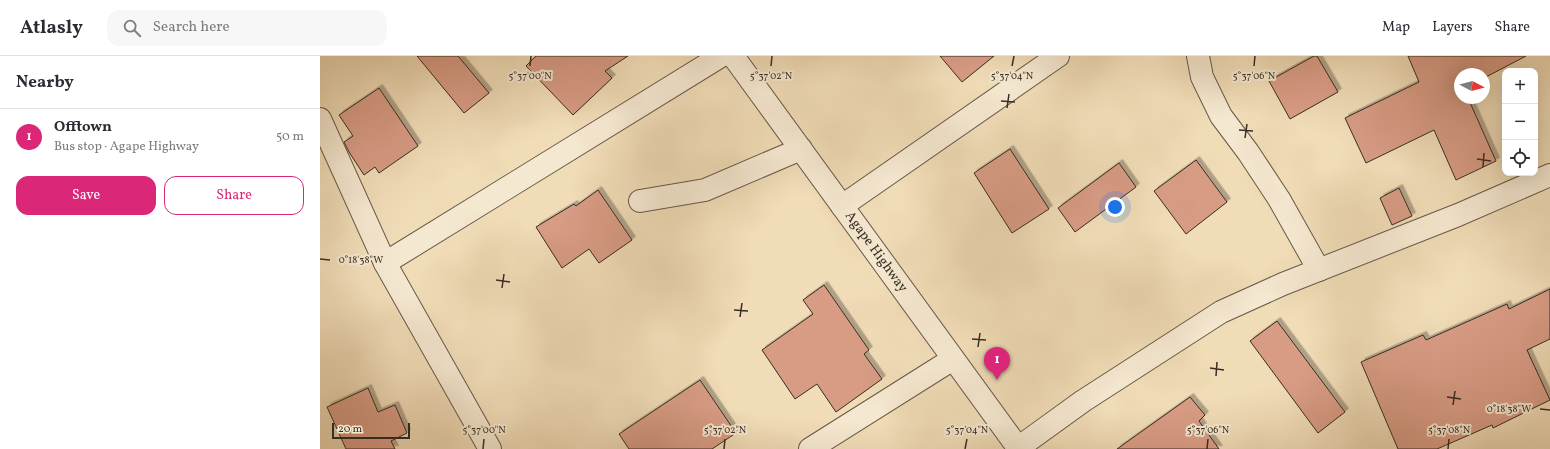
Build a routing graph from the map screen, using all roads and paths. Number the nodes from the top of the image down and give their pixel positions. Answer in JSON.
{"nodes":[{"id":1,"x":721,"y":56,"type":"edge"},
{"id":2,"x":733,"y":56,"type":"edge"},
{"id":3,"x":1058,"y":56,"type":"edge"},
{"id":4,"x":1198,"y":56,"type":"edge"},
{"id":5,"x":320,"y":119,"type":"edge"},
{"id":6,"x":801,"y":149,"type":"junction"},
{"id":7,"x":1550,"y":175,"type":"edge"},
{"id":8,"x":640,"y":201,"type":"dead end"},
{"id":9,"x":842,"y":206,"type":"junction"},
{"id":10,"x":385,"y":263,"type":"junction"},
{"id":11,"x":1318,"y":270,"type":"junction"},
{"id":12,"x":954,"y":359,"type":"junction"},
{"id":13,"x":1018,"y":448,"type":"edge"},
{"id":14,"x":490,"y":449,"type":"edge"},
{"id":15,"x":810,"y":449,"type":"edge"}],
"edges":[{"from":1,"to":10,"type":"street"},
{"from":2,"to":6,"type":"street","name":"Agape Highway"},
{"from":3,"to":9,"type":"street"},
{"from":4,"to":11,"type":"street"},
{"from":5,"to":10,"type":"street"},
{"from":6,"to":8,"type":"street"},
{"from":6,"to":9,"type":"street","name":"Agape Highway"},
{"from":7,"to":11,"type":"street"},
{"from":9,"to":12,"type":"street","name":"Agape Highway"},
{"from":10,"to":14,"type":"street"},
{"from":11,"to":13,"type":"street"},
{"from":12,"to":13,"type":"street","name":"Agape Highway"},
{"from":12,"to":15,"type":"street"}]}
